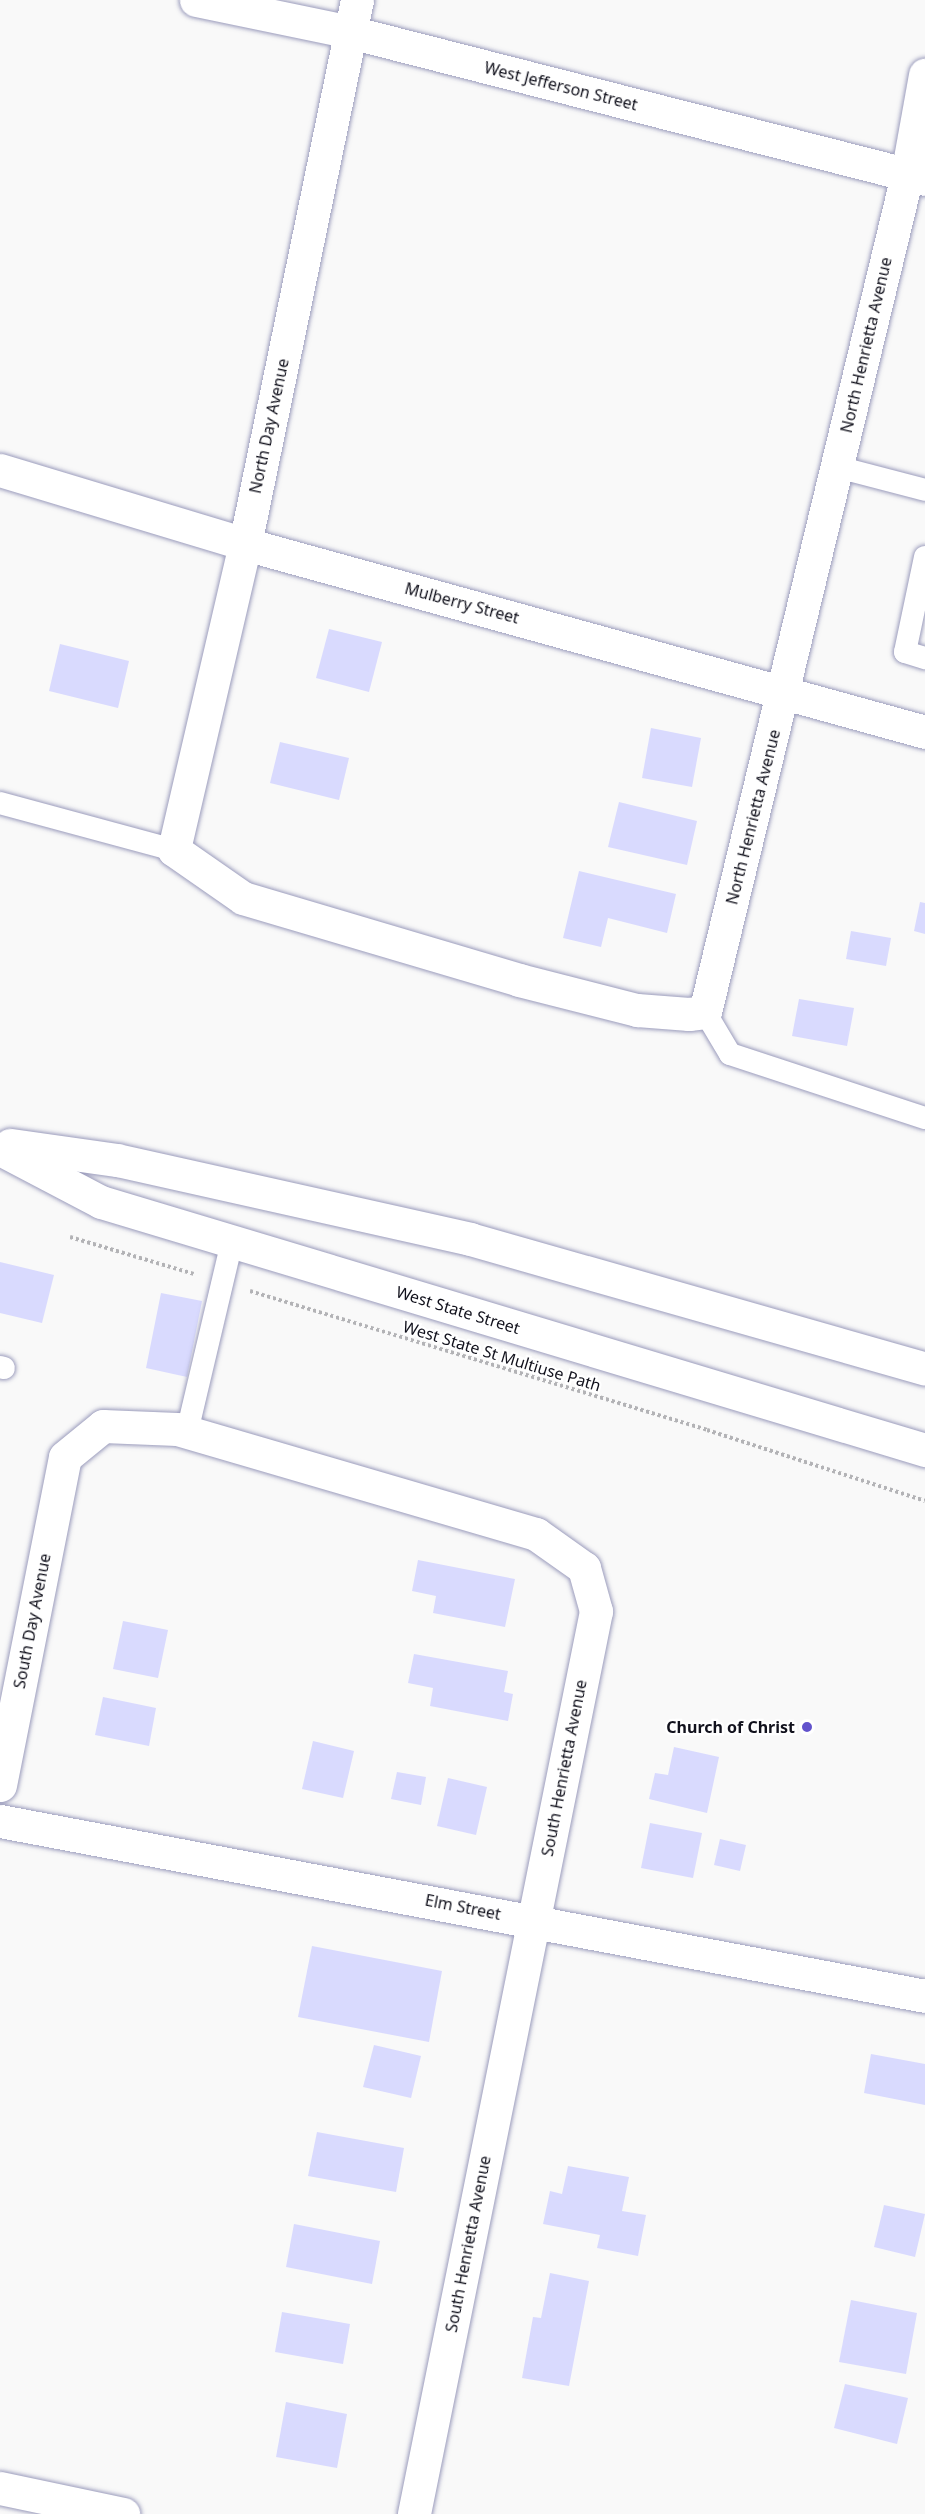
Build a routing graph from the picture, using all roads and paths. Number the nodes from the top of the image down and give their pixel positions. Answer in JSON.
{"nodes":[{"id":1,"x":196,"y":0,"type":"edge"},
{"id":2,"x":357,"y":0,"type":"edge"},
{"id":3,"x":350,"y":32,"type":"junction"},
{"id":4,"x":925,"y":75,"type":"edge"},
{"id":5,"x":916,"y":177,"type":"edge"},
{"id":6,"x":837,"y":467,"type":"junction"},
{"id":7,"x":0,"y":471,"type":"edge"},
{"id":8,"x":925,"y":490,"type":"edge"},
{"id":9,"x":245,"y":544,"type":"junction"},
{"id":10,"x":925,"y":557,"type":"edge"},
{"id":11,"x":925,"y":658,"type":"edge"},
{"id":12,"x":784,"y":691,"type":"junction"},
{"id":13,"x":925,"y":732,"type":"edge"},
{"id":14,"x":0,"y":803,"type":"edge"},
{"id":15,"x":174,"y":850,"type":"junction"},
{"id":16,"x":705,"y":1012,"type":"junction"},
{"id":17,"x":925,"y":1118,"type":"edge"},
{"id":18,"x":0,"y":1143,"type":"edge"},
{"id":19,"x":0,"y":1149,"type":"edge"},
{"id":20,"x":70,"y":1237,"type":"dead end"},
{"id":21,"x":232,"y":1241,"type":"junction"},
{"id":22,"x":222,"y":1284,"type":"junction"},
{"id":23,"x":925,"y":1369,"type":"edge"},
{"id":24,"x":187,"y":1432,"type":"junction"},
{"id":25,"x":925,"y":1450,"type":"edge"},
{"id":26,"x":65,"y":1457,"type":"joint"},
{"id":27,"x":925,"y":1501,"type":"edge"},
{"id":28,"x":0,"y":1785,"type":"edge"},
{"id":29,"x":0,"y":1821,"type":"edge"},
{"id":30,"x":534,"y":1920,"type":"junction"},
{"id":31,"x":925,"y":1996,"type":"edge"},
{"id":32,"x":0,"y":2488,"type":"edge"},
{"id":33,"x":123,"y":2514,"type":"edge"},
{"id":34,"x":414,"y":2514,"type":"edge"}],
"edges":[{"from":1,"to":3,"type":"street","name":"West Jefferson Street"},
{"from":2,"to":3,"type":"street","name":"North Day Avenue"},
{"from":3,"to":5,"type":"street","name":"West Jefferson Street"},
{"from":3,"to":9,"type":"street","name":"North Day Avenue"},
{"from":4,"to":5,"type":"street","name":"North Henrietta Avenue"},
{"from":5,"to":6,"type":"street","name":"North Henrietta Avenue"},
{"from":6,"to":8,"type":"lane"},
{"from":6,"to":12,"type":"street","name":"North Henrietta Avenue"},
{"from":7,"to":9,"type":"street","name":"Mulberry Street"},
{"from":9,"to":12,"type":"street","name":"Mulberry Street"},
{"from":9,"to":15,"type":"street","name":"North Day Avenue"},
{"from":10,"to":11,"type":"lane"},
{"from":12,"to":13,"type":"street","name":"Mulberry Street"},
{"from":12,"to":16,"type":"street","name":"North Henrietta Avenue"},
{"from":14,"to":15,"type":"lane"},
{"from":15,"to":16,"type":"street"},
{"from":16,"to":17,"type":"lane"},
{"from":18,"to":23,"type":"street"},
{"from":19,"to":21,"type":"street","name":"West State Street"},
{"from":20,"to":22,"type":"path","name":"West State St Multiuse Path"},
{"from":21,"to":22,"type":"lane"},
{"from":21,"to":25,"type":"street","name":"West State Street"},
{"from":22,"to":24,"type":"lane"},
{"from":22,"to":27,"type":"path","name":"West State St Multiuse Path"},
{"from":24,"to":26,"type":"street","name":"South Henrietta Avenue"},
{"from":24,"to":30,"type":"street","name":"South Henrietta Avenue"},
{"from":26,"to":28,"type":"street","name":"South Day Avenue"},
{"from":29,"to":30,"type":"street","name":"Elm Street"},
{"from":30,"to":31,"type":"street","name":"Elm Street"},
{"from":30,"to":34,"type":"street","name":"South Henrietta Avenue"},
{"from":32,"to":33,"type":"street"}]}
